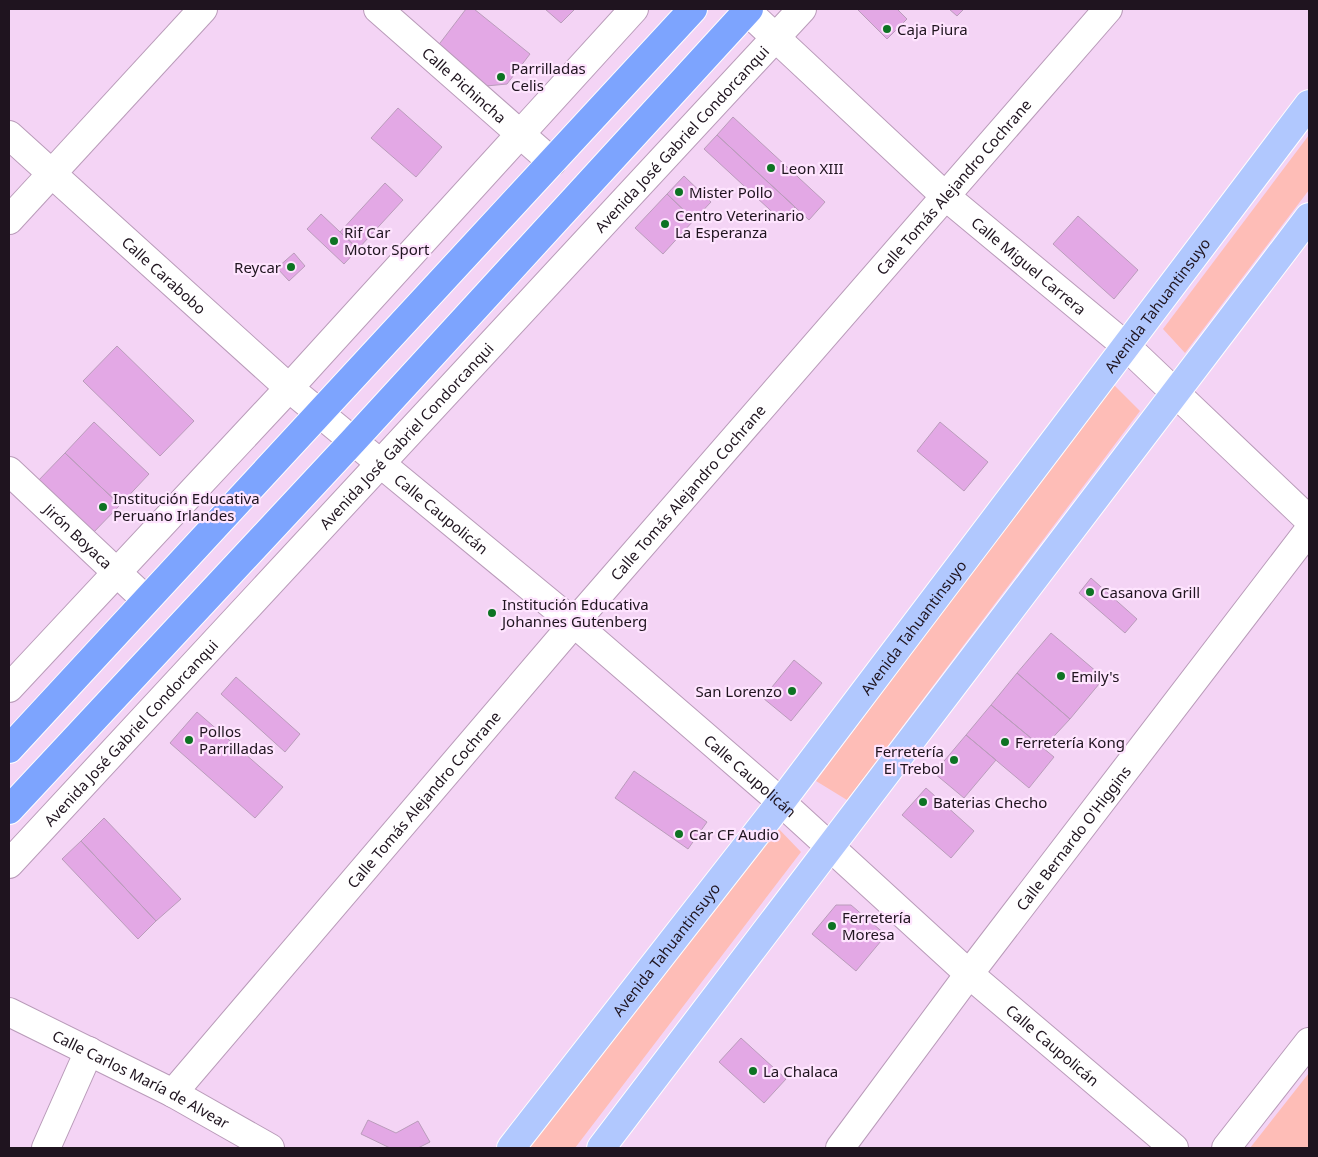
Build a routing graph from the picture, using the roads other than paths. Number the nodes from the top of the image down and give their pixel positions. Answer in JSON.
{"nodes":[{"id":1,"x":203,"y":9,"type":"edge"},
{"id":2,"x":378,"y":9,"type":"edge"},
{"id":3,"x":634,"y":9,"type":"edge"},
{"id":4,"x":693,"y":9,"type":"edge"},
{"id":5,"x":802,"y":9,"type":"edge"},
{"id":6,"x":1108,"y":9,"type":"edge"},
{"id":7,"x":748,"y":10,"type":"edge"},
{"id":8,"x":776,"y":38,"type":"junction"},
{"id":9,"x":1309,"y":104,"type":"edge"},
{"id":10,"x":520,"y":134,"type":"junction"},
{"id":11,"x":9,"y":135,"type":"edge"},
{"id":12,"x":552,"y":162,"type":"junction"},
{"id":13,"x":52,"y":174,"type":"junction"},
{"id":14,"x":944,"y":195,"type":"junction"},
{"id":15,"x":1309,"y":217,"type":"edge"},
{"id":16,"x":9,"y":220,"type":"edge"},
{"id":17,"x":1126,"y":346,"type":"junction"},
{"id":18,"x":289,"y":388,"type":"junction"},
{"id":19,"x":1175,"y":392,"type":"junction"},
{"id":20,"x":319,"y":413,"type":"junction"},
{"id":21,"x":353,"y":441,"type":"junction"},
{"id":22,"x":380,"y":462,"type":"junction"},
{"id":23,"x":9,"y":471,"type":"edge"},
{"id":24,"x":1309,"y":520,"type":"edge"},
{"id":25,"x":1309,"y":530,"type":"edge"},
{"id":26,"x":115,"y":572,"type":"junction"},
{"id":27,"x":146,"y":600,"type":"junction"},
{"id":28,"x":574,"y":623,"type":"junction"},
{"id":29,"x":9,"y":688,"type":"edge"},
{"id":30,"x":9,"y":749,"type":"edge"},
{"id":31,"x":781,"y":802,"type":"junction"},
{"id":32,"x":9,"y":810,"type":"edge"},
{"id":33,"x":831,"y":848,"type":"junction"},
{"id":34,"x":9,"y":864,"type":"edge"},
{"id":35,"x":969,"y":974,"type":"junction"},
{"id":36,"x":9,"y":1012,"type":"edge"},
{"id":37,"x":1309,"y":1042,"type":"edge"},
{"id":38,"x":89,"y":1051,"type":"junction"},
{"id":39,"x":173,"y":1093,"type":"junction"},
{"id":40,"x":46,"y":1148,"type":"edge"},
{"id":41,"x":270,"y":1148,"type":"edge"},
{"id":42,"x":511,"y":1148,"type":"edge"},
{"id":43,"x":601,"y":1148,"type":"edge"},
{"id":44,"x":840,"y":1148,"type":"edge"},
{"id":45,"x":1174,"y":1148,"type":"edge"},
{"id":46,"x":1226,"y":1148,"type":"edge"}],
"edges":[{"from":1,"to":13,"type":"street"},
{"from":2,"to":10,"type":"street","name":"Calle Pichincha"},
{"from":3,"to":10,"type":"street"},
{"from":4,"to":12,"type":"highway"},
{"from":5,"to":8,"type":"street","name":"Avenida José Gabriel Condorcanqui"},
{"from":6,"to":14,"type":"street","name":"Calle Tomás Alejandro Cochrane"},
{"from":7,"to":8,"type":"street","name":"Calle Miguel Carrera"},
{"from":7,"to":21,"type":"highway"},
{"from":8,"to":14,"type":"street","name":"Calle Miguel Carrera"},
{"from":8,"to":22,"type":"street","name":"Avenida José Gabriel Condorcanqui"},
{"from":9,"to":17,"type":"main road","name":"Avenida Tahuantinsuyo"},
{"from":10,"to":12,"type":"street","name":"Calle Pichincha"},
{"from":10,"to":18,"type":"street"},
{"from":11,"to":13,"type":"street","name":"Calle Carabobo"},
{"from":12,"to":20,"type":"highway"},
{"from":13,"to":16,"type":"street"},
{"from":13,"to":18,"type":"street","name":"Calle Carabobo"},
{"from":14,"to":17,"type":"street","name":"Calle Miguel Carrera"},
{"from":14,"to":28,"type":"street","name":"Calle Tomás Alejandro Cochrane"},
{"from":15,"to":19,"type":"main road"},
{"from":17,"to":19,"type":"street","name":"Calle Miguel Carrera"},
{"from":17,"to":31,"type":"main road","name":"Avenida Tahuantinsuyo"},
{"from":18,"to":20,"type":"street","name":"Calle Carabobo"},
{"from":18,"to":26,"type":"street"},
{"from":19,"to":24,"type":"street","name":"Calle Miguel Carrera"},
{"from":19,"to":33,"type":"main road"},
{"from":20,"to":21,"type":"street","name":"Calle Caupolicán"},
{"from":20,"to":27,"type":"highway"},
{"from":21,"to":22,"type":"street","name":"Calle Caupolicán"},
{"from":21,"to":32,"type":"highway"},
{"from":22,"to":28,"type":"street","name":"Calle Caupolicán"},
{"from":22,"to":34,"type":"street","name":"Avenida José Gabriel Condorcanqui"},
{"from":23,"to":26,"type":"street","name":"Jirón Boyaca"},
{"from":25,"to":35,"type":"street","name":"Calle Bernardo O'Higgins"},
{"from":26,"to":27,"type":"street","name":"Jirón Boyaca"},
{"from":26,"to":29,"type":"street"},
{"from":27,"to":30,"type":"highway"},
{"from":28,"to":31,"type":"street","name":"Calle Caupolicán"},
{"from":28,"to":39,"type":"street","name":"Calle Tomás Alejandro Cochrane"},
{"from":31,"to":33,"type":"street","name":"Calle Caupolicán"},
{"from":31,"to":42,"type":"main road","name":"Avenida Tahuantinsuyo"},
{"from":33,"to":35,"type":"street","name":"Calle Caupolicán"},
{"from":33,"to":43,"type":"main road"},
{"from":35,"to":44,"type":"street","name":"Calle Bernardo O'Higgins"},
{"from":35,"to":45,"type":"street","name":"Calle Caupolicán"},
{"from":36,"to":38,"type":"street","name":"Calle Carlos María de Alvear"},
{"from":37,"to":46,"type":"street"},
{"from":38,"to":39,"type":"street","name":"Calle Carlos María de Alvear"},
{"from":38,"to":40,"type":"street"},
{"from":39,"to":41,"type":"street","name":"Calle Carlos María de Alvear"}]}
